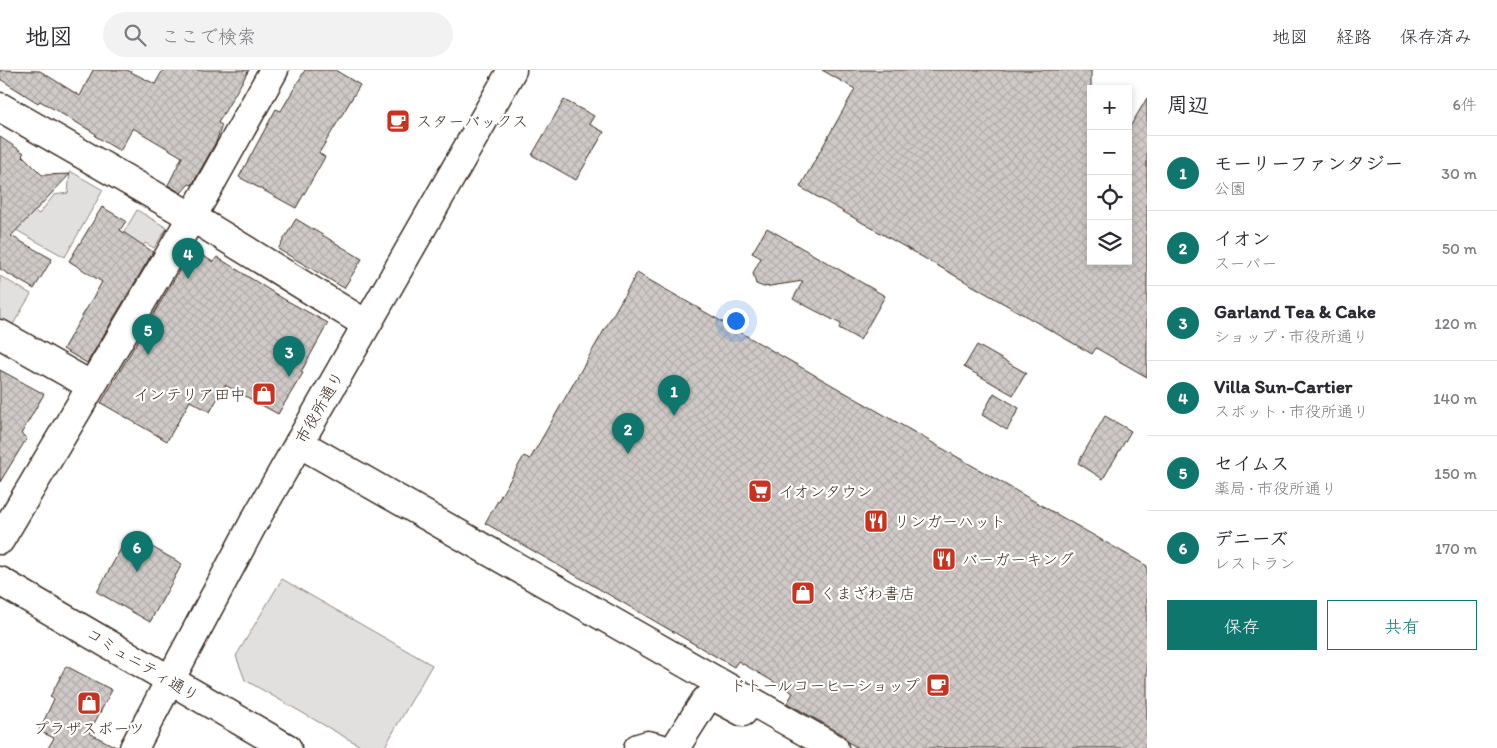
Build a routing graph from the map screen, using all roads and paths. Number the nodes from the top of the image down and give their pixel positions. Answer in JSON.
{"nodes":[{"id":1,"x":274,"y":70,"type":"edge"},
{"id":2,"x":512,"y":70,"type":"edge"},
{"id":3,"x":0,"y":107,"type":"edge"},
{"id":4,"x":192,"y":217,"type":"junction"},
{"id":5,"x":366,"y":324,"type":"junction"},
{"id":6,"x":0,"y":335,"type":"edge"},
{"id":7,"x":90,"y":385,"type":"junction"},
{"id":8,"x":299,"y":443,"type":"junction"},
{"id":9,"x":0,"y":540,"type":"edge"},
{"id":10,"x":0,"y":581,"type":"edge"},
{"id":11,"x":627,"y":630,"type":"junction"},
{"id":12,"x":651,"y":643,"type":"junction"},
{"id":13,"x":171,"y":679,"type":"junction"},
{"id":14,"x":711,"y":698,"type":"junction"},
{"id":15,"x":823,"y":742,"type":"edge"},
{"id":16,"x":134,"y":748,"type":"edge"},
{"id":17,"x":286,"y":748,"type":"edge"},
{"id":18,"x":658,"y":748,"type":"edge"}],
"edges":[{"from":1,"to":4,"type":"street"},
{"from":2,"to":5,"type":"street","name":"市役所通り"},
{"from":3,"to":4,"type":"street"},
{"from":4,"to":5,"type":"street"},
{"from":4,"to":7,"type":"street"},
{"from":5,"to":8,"type":"street","name":"市役所通り"},
{"from":6,"to":7,"type":"street"},
{"from":7,"to":9,"type":"street"},
{"from":8,"to":11,"type":"street"},
{"from":8,"to":13,"type":"street","name":"市役所通り"},
{"from":10,"to":13,"type":"street","name":"コミュニティ通り"},
{"from":11,"to":12,"type":"street"},
{"from":11,"to":18,"type":"street"},
{"from":12,"to":14,"type":"street"},
{"from":12,"to":15,"type":"street"},
{"from":13,"to":16,"type":"street","name":"市役所通り"},
{"from":13,"to":17,"type":"street","name":"コミュニティ通り"},
{"from":14,"to":15,"type":"street"},
{"from":14,"to":18,"type":"street"}]}
